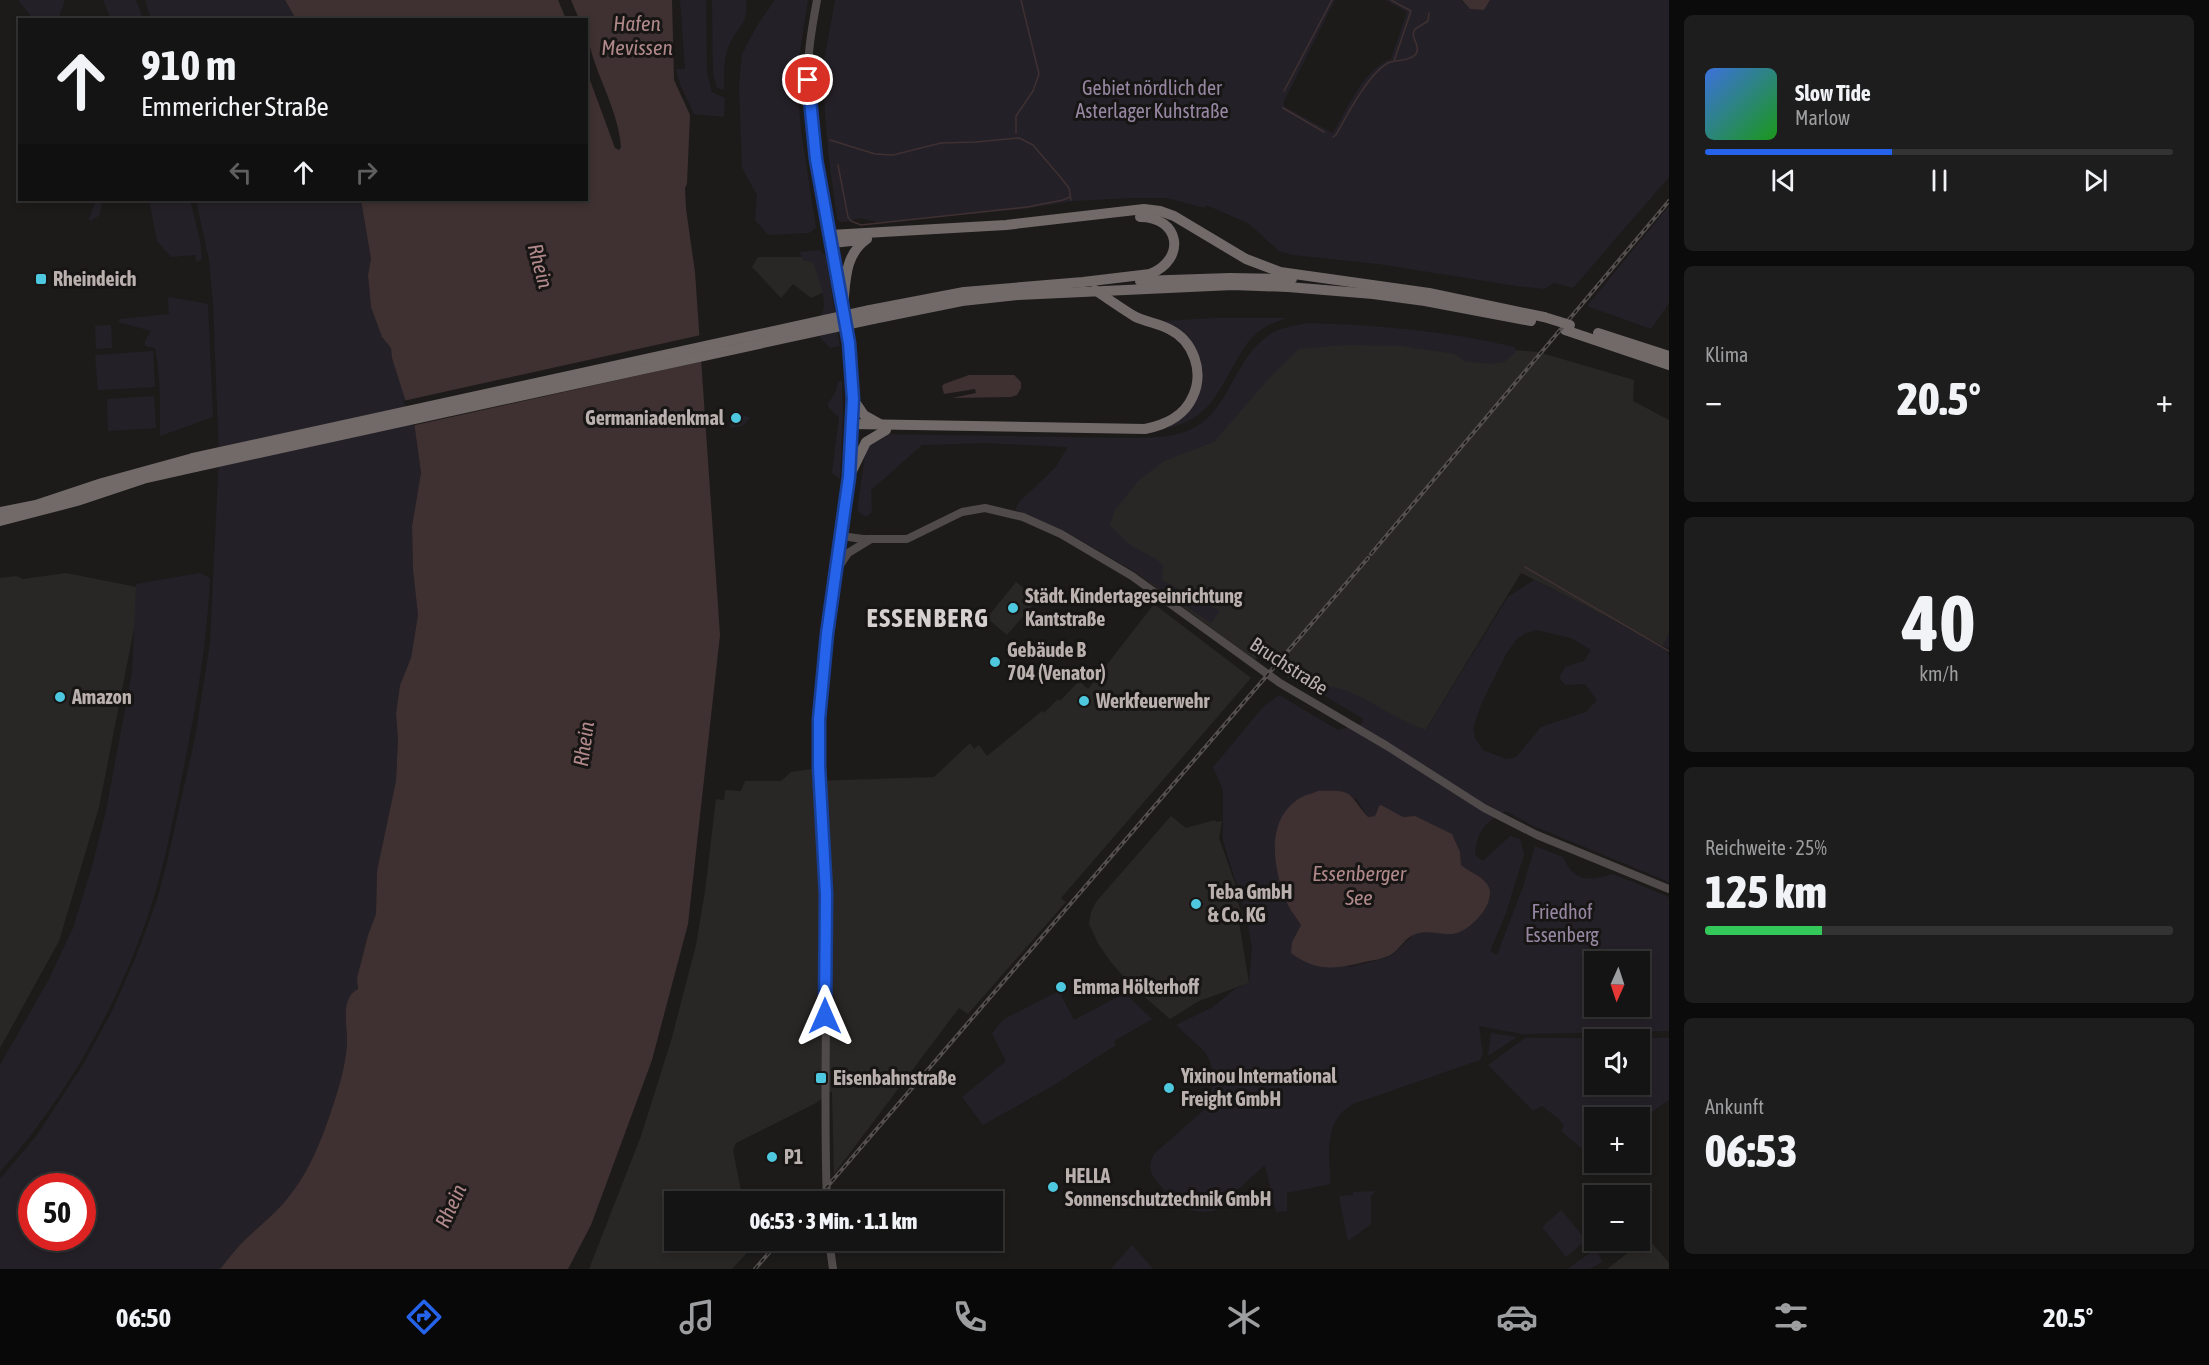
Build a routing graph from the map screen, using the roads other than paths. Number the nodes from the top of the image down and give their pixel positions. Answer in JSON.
{"nodes":[{"id":1,"x":817,"y":0,"type":"edge"},
{"id":2,"x":831,"y":239,"type":"junction"},
{"id":3,"x":867,"y":239,"type":"junction"},
{"id":4,"x":1341,"y":281,"type":"junction"},
{"id":5,"x":1002,"y":288,"type":"junction"},
{"id":6,"x":1095,"y":290,"type":"junction"},
{"id":7,"x":843,"y":306,"type":"junction"},
{"id":8,"x":871,"y":314,"type":"junction"},
{"id":9,"x":1542,"y":320,"type":"junction"},
{"id":10,"x":1647,"y":353,"type":"junction"},
{"id":11,"x":1669,"y":356,"type":"edge"},
{"id":12,"x":1669,"y":365,"type":"edge"},
{"id":13,"x":853,"y":399,"type":"junction"},
{"id":14,"x":852,"y":427,"type":"junction"},
{"id":15,"x":884,"y":427,"type":"junction"},
{"id":16,"x":194,"y":462,"type":"junction"},
{"id":17,"x":849,"y":477,"type":"junction"},
{"id":18,"x":0,"y":512,"type":"edge"},
{"id":19,"x":0,"y":521,"type":"edge"},
{"id":20,"x":841,"y":536,"type":"junction"},
{"id":21,"x":871,"y":539,"type":"junction"},
{"id":22,"x":837,"y":571,"type":"junction"},
{"id":23,"x":1669,"y":889,"type":"edge"},
{"id":24,"x":827,"y":1191,"type":"edge"},
{"id":25,"x":831,"y":1251,"type":"edge"},
{"id":26,"x":833,"y":1269,"type":"edge"}],
"edges":[{"from":1,"to":2,"type":"main road"},
{"from":2,"to":3,"type":"highway"},
{"from":2,"to":4,"type":"highway"},
{"from":2,"to":7,"type":"main road"},
{"from":3,"to":5,"type":"highway"},
{"from":3,"to":7,"type":"highway"},
{"from":4,"to":5,"type":"highway"},
{"from":4,"to":9,"type":"highway"},
{"from":5,"to":8,"type":"highway"},
{"from":6,"to":8,"type":"highway"},
{"from":6,"to":9,"type":"highway"},
{"from":6,"to":15,"type":"highway"},
{"from":7,"to":13,"type":"main road"},
{"from":8,"to":16,"type":"highway","bridge":true},
{"from":9,"to":10,"type":"highway","bridge":true},
{"from":10,"to":11,"type":"highway"},
{"from":10,"to":12,"type":"highway"},
{"from":13,"to":14,"type":"main road"},
{"from":13,"to":15,"type":"highway"},
{"from":14,"to":15,"type":"highway"},
{"from":14,"to":17,"type":"main road"},
{"from":15,"to":17,"type":"highway"},
{"from":16,"to":18,"type":"highway"},
{"from":16,"to":19,"type":"highway"},
{"from":17,"to":20,"type":"main road"},
{"from":20,"to":21,"type":"main road","name":"Bruchstraße"},
{"from":20,"to":22,"type":"main road"},
{"from":21,"to":22,"type":"main road"},
{"from":21,"to":23,"type":"main road","name":"Bruchstraße"},
{"from":22,"to":24,"type":"main road"},
{"from":25,"to":26,"type":"main road"}]}
